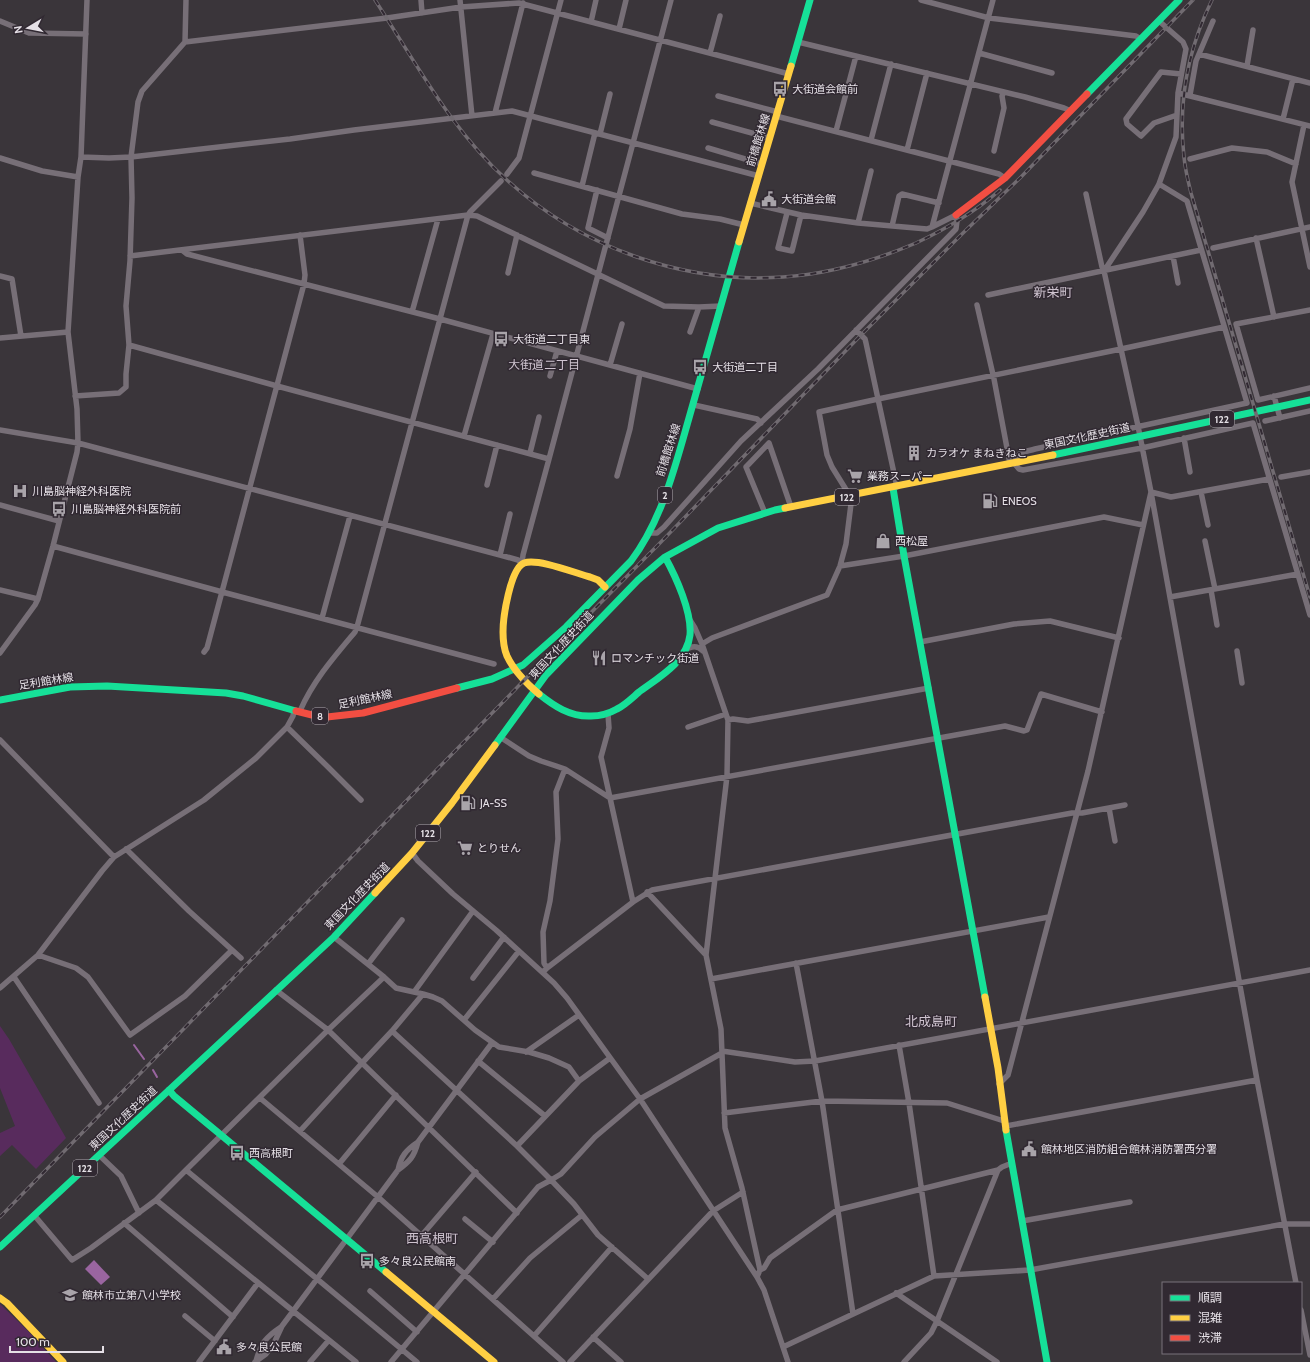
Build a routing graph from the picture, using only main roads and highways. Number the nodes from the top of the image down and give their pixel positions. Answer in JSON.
{"nodes":[{"id":1,"x":810,"y":0,"type":"edge"},
{"id":2,"x":1179,"y":0,"type":"edge"},
{"id":3,"x":956,"y":215,"type":"road end"},
{"id":4,"x":1310,"y":400,"type":"edge"},
{"id":5,"x":895,"y":488,"type":"junction"},
{"id":6,"x":665,"y":557,"type":"junction"},
{"id":7,"x":605,"y":587,"type":"junction"},
{"id":8,"x":0,"y":700,"type":"edge"},
{"id":9,"x":169,"y":1090,"type":"junction"},
{"id":10,"x":0,"y":1247,"type":"edge"},
{"id":11,"x":0,"y":1298,"type":"edge"},
{"id":12,"x":63,"y":1362,"type":"edge"},
{"id":13,"x":494,"y":1362,"type":"edge"},
{"id":14,"x":1048,"y":1362,"type":"edge"}],
"edges":[{"from":1,"to":7,"type":"main road","name":"前橋館林線","number":"2"},
{"from":2,"to":3,"type":"main road"},
{"from":4,"to":5,"type":"main road","name":"東国文化歴史街道","number":"122"},
{"from":5,"to":6,"type":"main road","name":"東国文化歴史街道","number":"122"},
{"from":5,"to":14,"type":"main road"},
{"from":6,"to":7,"type":"main road"},
{"from":6,"to":9,"type":"main road","name":"東国文化歴史街道","number":"122"},
{"from":7,"to":8,"type":"main road","name":"足利館林線","number":"8"},
{"from":9,"to":10,"type":"main road","name":"東国文化歴史街道","number":"122"},
{"from":9,"to":13,"type":"main road"},
{"from":11,"to":12,"type":"main road"}]}
